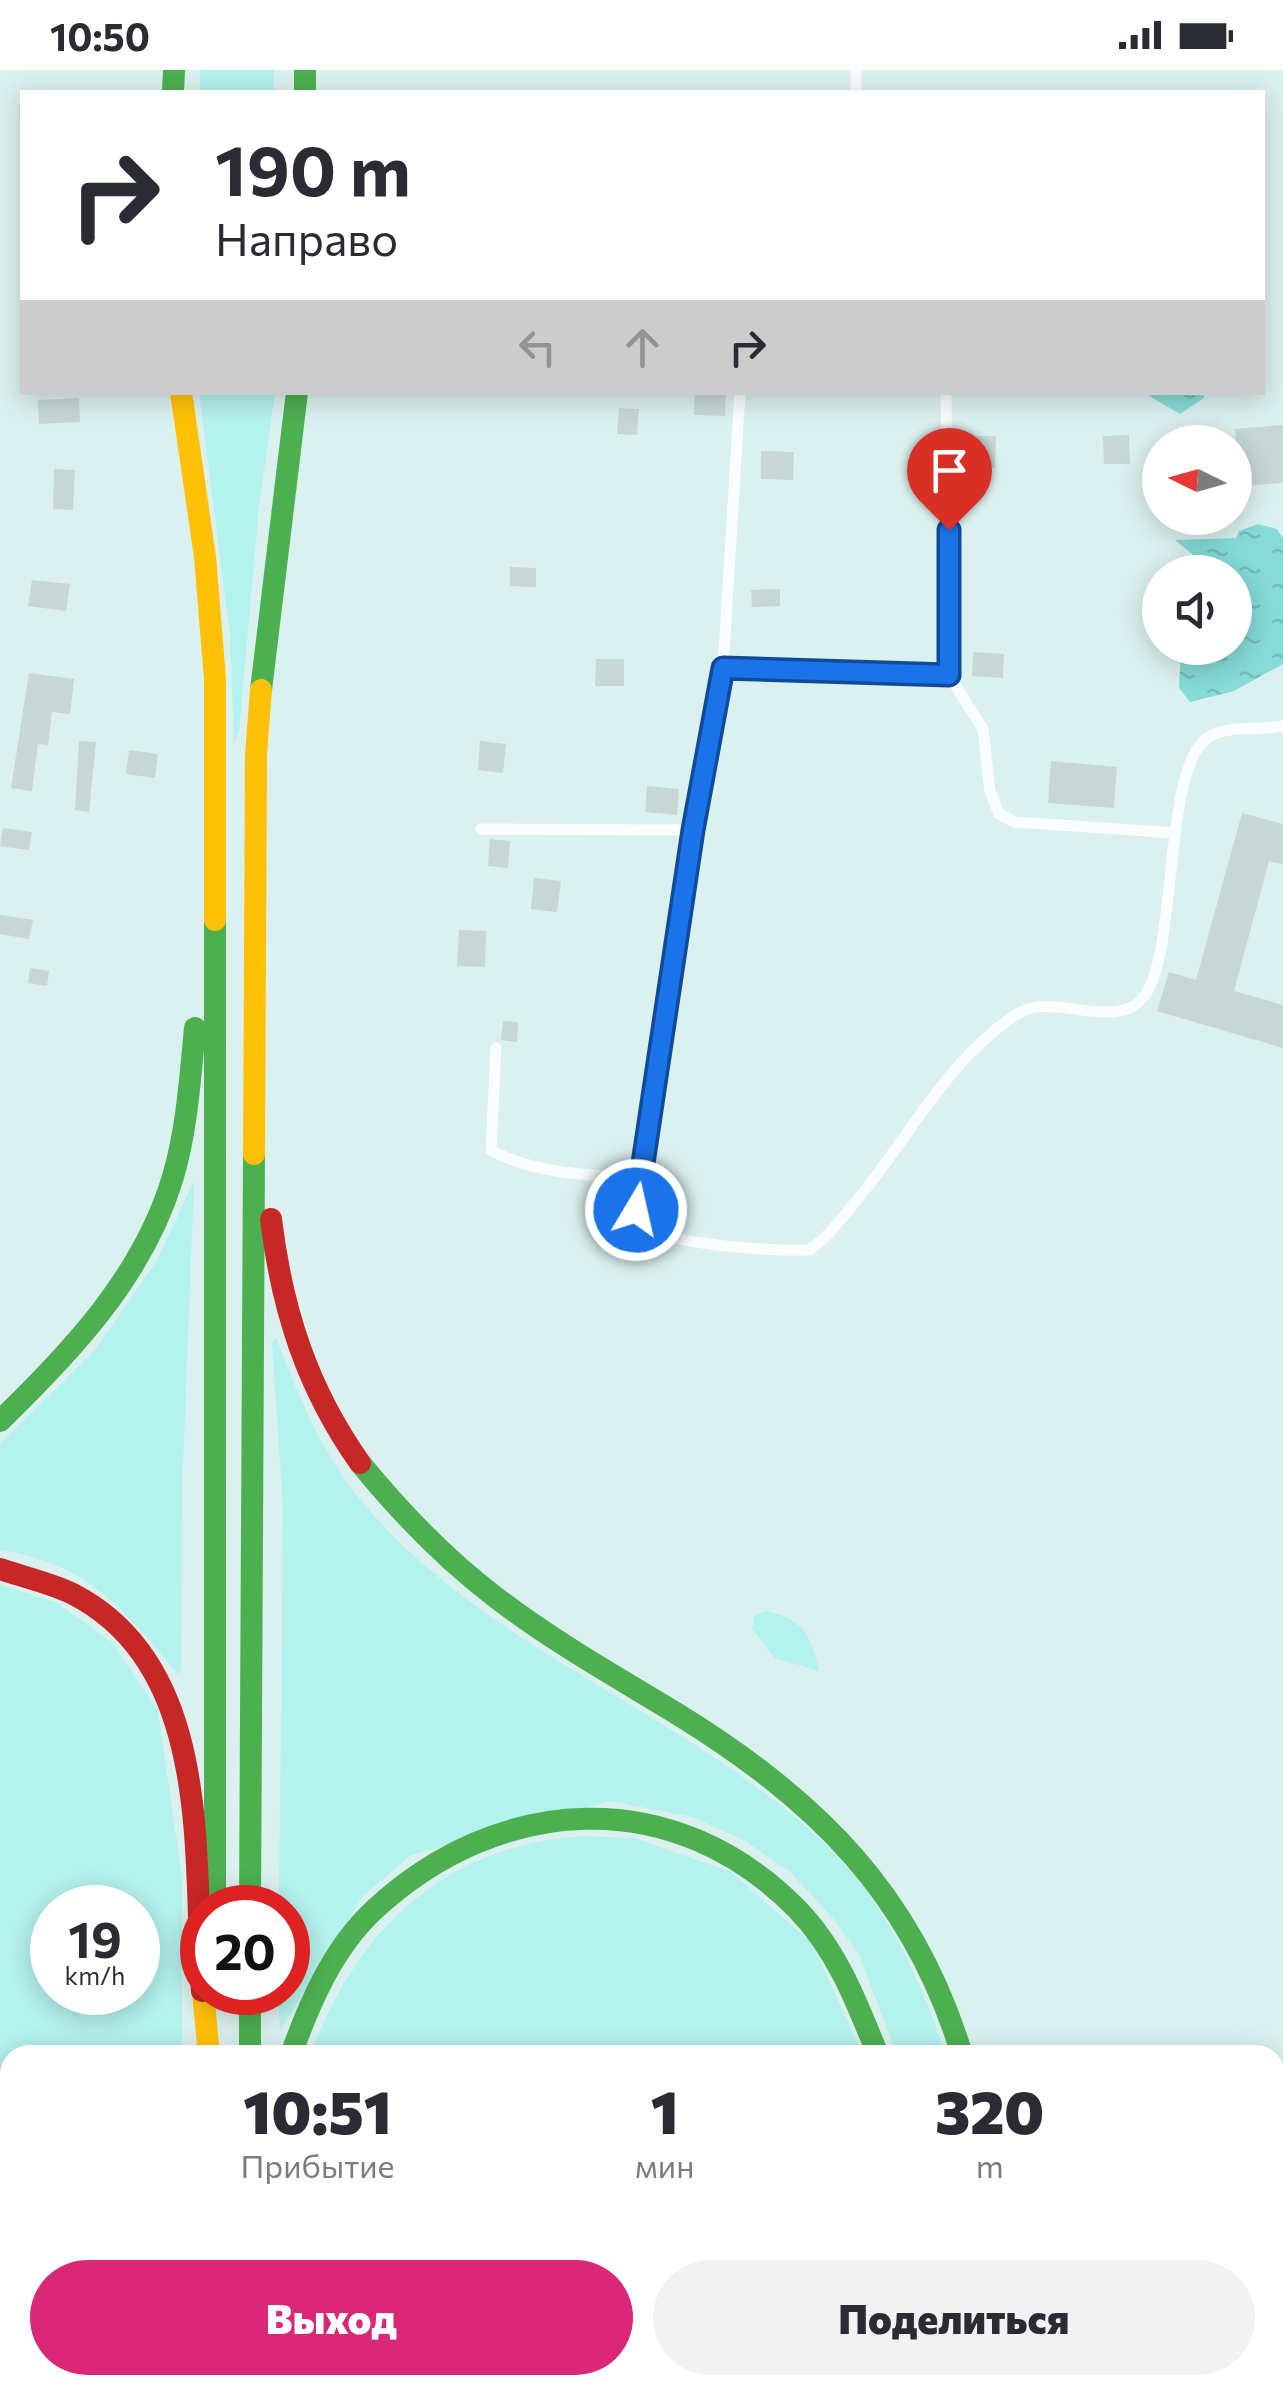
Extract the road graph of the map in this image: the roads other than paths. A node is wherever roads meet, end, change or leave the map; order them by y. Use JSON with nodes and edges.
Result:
{"nodes":[{"id":1,"x":181,"y":395,"type":"edge"},
{"id":2,"x":297,"y":395,"type":"edge"},
{"id":3,"x":740,"y":395,"type":"edge"},
{"id":4,"x":946,"y":395,"type":"edge"},
{"id":5,"x":723,"y":668,"type":"junction"},
{"id":6,"x":949,"y":675,"type":"junction"},
{"id":7,"x":1283,"y":726,"type":"edge"},
{"id":8,"x":216,"y":793,"type":"junction"},
{"id":9,"x":481,"y":829,"type":"dead end"},
{"id":10,"x":693,"y":830,"type":"junction"},
{"id":11,"x":1175,"y":832,"type":"junction"},
{"id":12,"x":253,"y":868,"type":"junction"},
{"id":13,"x":496,"y":1048,"type":"dead end"},
{"id":14,"x":638,"y":1180,"type":"junction"},
{"id":15,"x":0,"y":1421,"type":"edge"},
{"id":16,"x":0,"y":1568,"type":"edge"},
{"id":17,"x":198,"y":1885,"type":"edge"},
{"id":18,"x":215,"y":1885,"type":"edge"},
{"id":19,"x":250,"y":1885,"type":"edge"},
{"id":20,"x":206,"y":2015,"type":"edge"},
{"id":21,"x":213,"y":2015,"type":"edge"},
{"id":22,"x":250,"y":2015,"type":"edge"},
{"id":23,"x":210,"y":2045,"type":"edge"},
{"id":24,"x":211,"y":2045,"type":"edge"},
{"id":25,"x":250,"y":2045,"type":"edge"},
{"id":26,"x":296,"y":2045,"type":"edge"},
{"id":27,"x":875,"y":2045,"type":"edge"},
{"id":28,"x":958,"y":2045,"type":"edge"}],
"edges":[{"from":1,"to":8,"type":"main road"},
{"from":2,"to":12,"type":"main road"},
{"from":3,"to":5,"type":"lane"},
{"from":4,"to":6,"type":"lane"},
{"from":5,"to":6,"type":"lane"},
{"from":5,"to":10,"type":"lane"},
{"from":6,"to":11,"type":"lane"},
{"from":7,"to":11,"type":"lane"},
{"from":8,"to":15,"type":"main road"},
{"from":8,"to":18,"type":"main road"},
{"from":9,"to":10,"type":"lane"},
{"from":10,"to":14,"type":"lane"},
{"from":11,"to":14,"type":"lane"},
{"from":12,"to":19,"type":"main road"},
{"from":12,"to":28,"type":"main road"},
{"from":13,"to":14,"type":"lane"},
{"from":16,"to":17,"type":"main road"},
{"from":20,"to":23,"type":"main road"},
{"from":21,"to":24,"type":"main road"},
{"from":22,"to":25,"type":"main road"},
{"from":26,"to":27,"type":"main road"}]}
